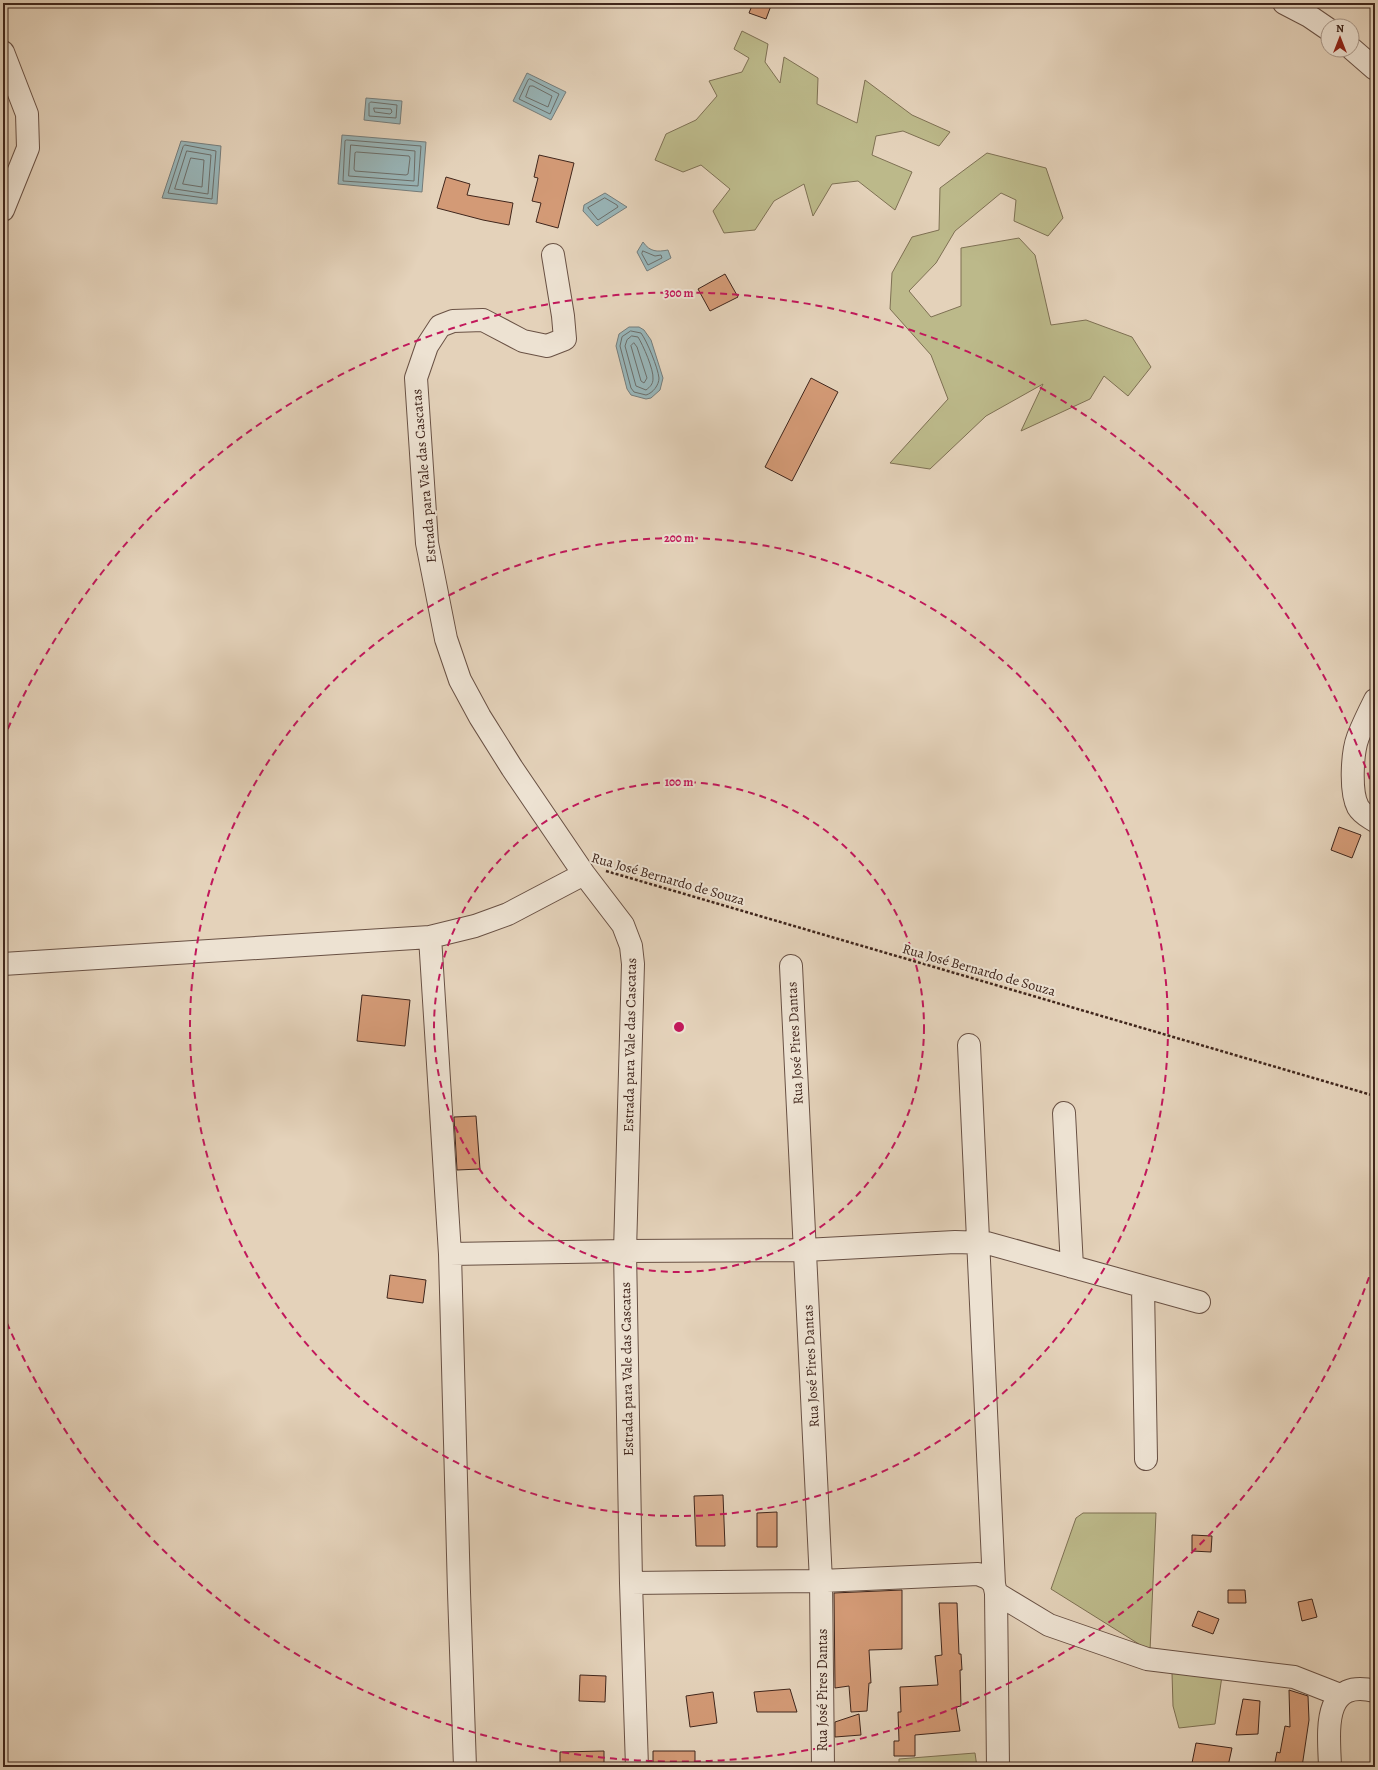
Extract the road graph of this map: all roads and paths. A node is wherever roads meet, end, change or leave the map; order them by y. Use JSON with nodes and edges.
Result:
{"nodes":[{"id":1,"x":1284,"y":3,"type":"edge"},
{"id":2,"x":1320,"y":24,"type":"edge"},
{"id":3,"x":3,"y":52,"type":"edge"},
{"id":4,"x":1360,"y":56,"type":"edge"},
{"id":5,"x":1375,"y":69,"type":"edge"},
{"id":6,"x":3,"y":210,"type":"edge"},
{"id":7,"x":553,"y":255,"type":"dead end"},
{"id":8,"x":1375,"y":700,"type":"edge"},
{"id":9,"x":1375,"y":821,"type":"edge"},
{"id":10,"x":580,"y":868,"type":"junction"},
{"id":11,"x":430,"y":937,"type":"junction"},
{"id":12,"x":3,"y":964,"type":"edge"},
{"id":13,"x":791,"y":966,"type":"dead end"},
{"id":14,"x":969,"y":1045,"type":"dead end"},
{"id":15,"x":1375,"y":1096,"type":"edge"},
{"id":16,"x":1064,"y":1113,"type":"dead end"},
{"id":17,"x":978,"y":1243,"type":"junction"},
{"id":18,"x":805,"y":1250,"type":"junction"},
{"id":19,"x":625,"y":1251,"type":"junction"},
{"id":20,"x":450,"y":1254,"type":"junction"},
{"id":21,"x":1072,"y":1267,"type":"junction"},
{"id":22,"x":1143,"y":1287,"type":"junction"},
{"id":23,"x":1199,"y":1302,"type":"dead end"},
{"id":24,"x":1146,"y":1459,"type":"dead end"},
{"id":25,"x":821,"y":1581,"type":"junction"},
{"id":26,"x":631,"y":1583,"type":"junction"},
{"id":27,"x":995,"y":1589,"type":"junction"},
{"id":28,"x":1375,"y":1691,"type":"edge"},
{"id":29,"x":1340,"y":1696,"type":"junction"},
{"id":30,"x":465,"y":1767,"type":"edge"},
{"id":31,"x":637,"y":1767,"type":"edge"},
{"id":32,"x":823,"y":1767,"type":"edge"},
{"id":33,"x":998,"y":1767,"type":"edge"},
{"id":34,"x":1330,"y":1767,"type":"edge"}],
"edges":[{"from":1,"to":2,"type":"street"},
{"from":3,"to":6,"type":"street"},
{"from":4,"to":5,"type":"street"},
{"from":7,"to":10,"type":"street","name":"Estrada para Vale das Cascatas"},
{"from":8,"to":9,"type":"street"},
{"from":10,"to":11,"type":"street"},
{"from":10,"to":15,"type":"path","name":"Rua José Bernardo de Souza"},
{"from":10,"to":19,"type":"street","name":"Estrada para Vale das Cascatas"},
{"from":11,"to":12,"type":"street"},
{"from":11,"to":20,"type":"street"},
{"from":13,"to":18,"type":"street","name":"Rua José Pires Dantas"},
{"from":14,"to":17,"type":"street"},
{"from":16,"to":21,"type":"street"},
{"from":17,"to":18,"type":"street"},
{"from":17,"to":21,"type":"street"},
{"from":17,"to":27,"type":"street"},
{"from":18,"to":19,"type":"street"},
{"from":18,"to":25,"type":"street","name":"Rua José Pires Dantas"},
{"from":19,"to":20,"type":"street"},
{"from":19,"to":26,"type":"street","name":"Estrada para Vale das Cascatas"},
{"from":20,"to":30,"type":"street"},
{"from":21,"to":22,"type":"street"},
{"from":22,"to":23,"type":"street"},
{"from":22,"to":24,"type":"street"},
{"from":25,"to":26,"type":"street"},
{"from":25,"to":27,"type":"street"},
{"from":25,"to":32,"type":"street","name":"Rua José Pires Dantas"},
{"from":26,"to":31,"type":"street","name":"Estrada para Vale das Cascatas"},
{"from":27,"to":29,"type":"street"},
{"from":27,"to":33,"type":"street"},
{"from":28,"to":29,"type":"street"},
{"from":29,"to":34,"type":"street"}]}
